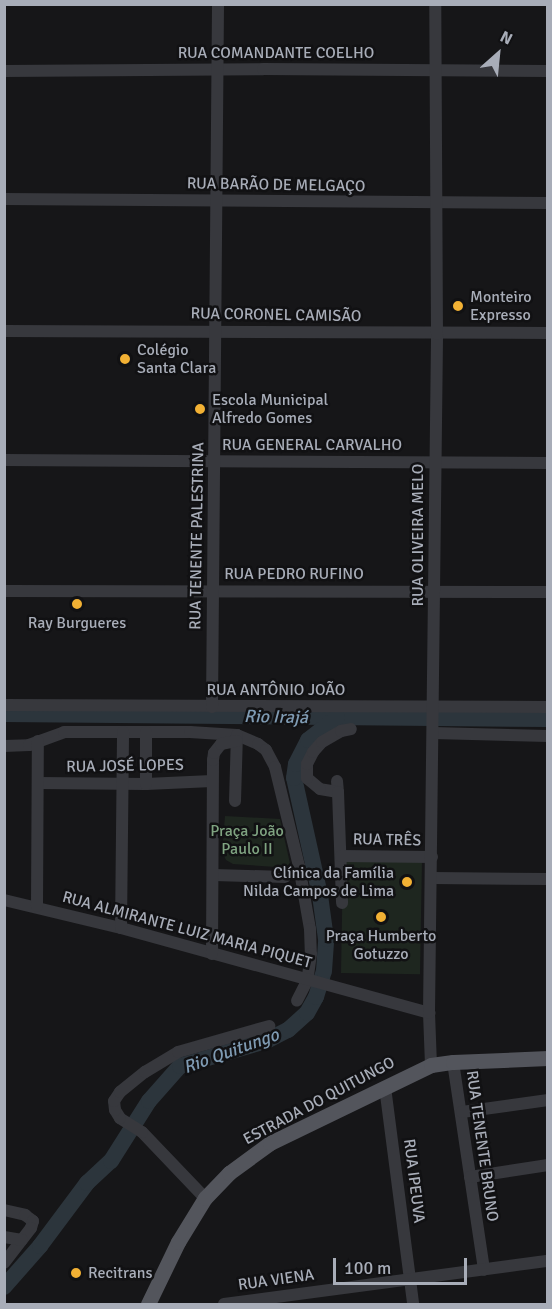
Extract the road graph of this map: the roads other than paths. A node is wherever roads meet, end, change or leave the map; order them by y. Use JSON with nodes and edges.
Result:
{"nodes":[{"id":1,"x":218,"y":4,"type":"edge"},
{"id":2,"x":435,"y":4,"type":"edge"},
{"id":3,"x":218,"y":69,"type":"junction"},
{"id":4,"x":435,"y":70,"type":"junction"},
{"id":5,"x":4,"y":71,"type":"edge"},
{"id":6,"x":548,"y":71,"type":"edge"},
{"id":7,"x":4,"y":199,"type":"edge"},
{"id":8,"x":218,"y":201,"type":"junction"},
{"id":9,"x":548,"y":203,"type":"edge"},
{"id":10,"x":435,"y":204,"type":"junction"},
{"id":11,"x":4,"y":331,"type":"edge"},
{"id":12,"x":214,"y":331,"type":"junction"},
{"id":13,"x":548,"y":333,"type":"edge"},
{"id":14,"x":436,"y":334,"type":"junction"},
{"id":15,"x":4,"y":460,"type":"edge"},
{"id":16,"x":435,"y":461,"type":"junction"},
{"id":17,"x":215,"y":462,"type":"junction"},
{"id":18,"x":548,"y":463,"type":"edge"},
{"id":19,"x":212,"y":590,"type":"junction"},
{"id":20,"x":4,"y":591,"type":"edge"},
{"id":21,"x":434,"y":592,"type":"junction"},
{"id":22,"x":548,"y":592,"type":"edge"},
{"id":23,"x":4,"y":705,"type":"edge"},
{"id":24,"x":212,"y":707,"type":"junction"},
{"id":25,"x":434,"y":707,"type":"junction"},
{"id":26,"x":548,"y":707,"type":"edge"},
{"id":27,"x":351,"y":729,"type":"dead end"},
{"id":28,"x":434,"y":730,"type":"junction"},
{"id":29,"x":123,"y":732,"type":"junction"},
{"id":30,"x":146,"y":732,"type":"junction"},
{"id":31,"x":548,"y":736,"type":"edge"},
{"id":32,"x":237,"y":738,"type":"junction"},
{"id":33,"x":38,"y":741,"type":"junction"},
{"id":34,"x":4,"y":746,"type":"edge"},
{"id":35,"x":212,"y":781,"type":"junction"},
{"id":36,"x":39,"y":783,"type":"junction"},
{"id":37,"x":123,"y":783,"type":"junction"},
{"id":38,"x":146,"y":784,"type":"junction"},
{"id":39,"x":235,"y":801,"type":"dead end"},
{"id":40,"x":341,"y":856,"type":"junction"},
{"id":41,"x":432,"y":857,"type":"junction"},
{"id":42,"x":214,"y":875,"type":"junction"},
{"id":43,"x":285,"y":877,"type":"dead end"},
{"id":44,"x":432,"y":878,"type":"junction"},
{"id":45,"x":548,"y":879,"type":"edge"},
{"id":46,"x":4,"y":900,"type":"edge"},
{"id":47,"x":342,"y":903,"type":"dead end"},
{"id":48,"x":37,"y":906,"type":"junction"},
{"id":49,"x":120,"y":928,"type":"junction"},
{"id":50,"x":212,"y":954,"type":"junction"},
{"id":51,"x":311,"y":982,"type":"junction"},
{"id":52,"x":297,"y":1001,"type":"dead end"},
{"id":53,"x":429,"y":1013,"type":"junction"},
{"id":54,"x":269,"y":1026,"type":"dead end"},
{"id":55,"x":548,"y":1059,"type":"edge"},
{"id":56,"x":453,"y":1062,"type":"junction"},
{"id":57,"x":431,"y":1065,"type":"junction"},
{"id":58,"x":385,"y":1087,"type":"junction"},
{"id":59,"x":548,"y":1100,"type":"edge"},
{"id":60,"x":462,"y":1112,"type":"junction"},
{"id":61,"x":548,"y":1165,"type":"edge"},
{"id":62,"x":470,"y":1177,"type":"junction"},
{"id":63,"x":205,"y":1198,"type":"junction"},
{"id":64,"x":4,"y":1210,"type":"edge"},
{"id":65,"x":4,"y":1237,"type":"edge"},
{"id":66,"x":22,"y":1240,"type":"junction"},
{"id":67,"x":548,"y":1262,"type":"edge"},
{"id":68,"x":4,"y":1263,"type":"edge"},
{"id":69,"x":484,"y":1270,"type":"junction"},
{"id":70,"x":410,"y":1279,"type":"junction"},
{"id":71,"x":148,"y":1305,"type":"edge"},
{"id":72,"x":224,"y":1305,"type":"edge"},
{"id":73,"x":414,"y":1305,"type":"edge"}],
"edges":[{"from":1,"to":3,"type":"street","name":"RUA TENENTE PALESTRINA"},
{"from":2,"to":4,"type":"street","name":"RUA OLIVEIRA MELO"},
{"from":3,"to":4,"type":"street","name":"RUA COMANDANTE COELHO"},
{"from":3,"to":5,"type":"street","name":"RUA COMANDANTE COELHO"},
{"from":3,"to":8,"type":"street","name":"RUA TENENTE PALESTRINA"},
{"from":4,"to":6,"type":"street","name":"RUA COMANDANTE COELHO"},
{"from":4,"to":10,"type":"street","name":"RUA OLIVEIRA MELO"},
{"from":7,"to":8,"type":"street","name":"RUA BARÃO DE MELGAÇO"},
{"from":8,"to":10,"type":"street","name":"RUA BARÃO DE MELGAÇO"},
{"from":8,"to":12,"type":"street","name":"RUA TENENTE PALESTRINA"},
{"from":9,"to":10,"type":"street","name":"RUA BARÃO DE MELGAÇO"},
{"from":10,"to":14,"type":"street","name":"RUA OLIVEIRA MELO"},
{"from":11,"to":12,"type":"street","name":"RUA CORONEL CAMISÃO"},
{"from":12,"to":14,"type":"street","name":"RUA CORONEL CAMISÃO"},
{"from":12,"to":17,"type":"street","name":"RUA TENENTE PALESTRINA"},
{"from":13,"to":14,"type":"street","name":"RUA CORONEL CAMISÃO"},
{"from":14,"to":16,"type":"street","name":"RUA OLIVEIRA MELO"},
{"from":15,"to":17,"type":"street","name":"RUA GENERAL CARVALHO"},
{"from":16,"to":17,"type":"street","name":"RUA GENERAL CARVALHO"},
{"from":16,"to":18,"type":"street","name":"RUA GENERAL CARVALHO"},
{"from":16,"to":21,"type":"street","name":"RUA OLIVEIRA MELO"},
{"from":17,"to":19,"type":"street","name":"RUA TENENTE PALESTRINA"},
{"from":19,"to":20,"type":"street","name":"RUA PEDRO RUFINO"},
{"from":19,"to":21,"type":"street","name":"RUA PEDRO RUFINO"},
{"from":19,"to":24,"type":"street","name":"RUA TENENTE PALESTRINA"},
{"from":21,"to":22,"type":"street","name":"RUA PEDRO RUFINO"},
{"from":21,"to":25,"type":"street","name":"RUA OLIVEIRA MELO"},
{"from":23,"to":24,"type":"street","name":"RUA ANTÔNIO JOÃO"},
{"from":24,"to":25,"type":"street","name":"RUA ANTÔNIO JOÃO"},
{"from":25,"to":26,"type":"street","name":"RUA ANTÔNIO JOÃO"},
{"from":25,"to":28,"type":"street","name":"RUA OLIVEIRA MELO"},
{"from":27,"to":40,"type":"street"},
{"from":28,"to":31,"type":"street"},
{"from":28,"to":41,"type":"street","name":"RUA OLIVEIRA MELO"},
{"from":29,"to":30,"type":"street"},
{"from":29,"to":33,"type":"street"},
{"from":29,"to":37,"type":"street"},
{"from":30,"to":32,"type":"street"},
{"from":30,"to":38,"type":"street"},
{"from":32,"to":35,"type":"street"},
{"from":32,"to":39,"type":"street"},
{"from":32,"to":51,"type":"street"},
{"from":33,"to":34,"type":"street"},
{"from":33,"to":36,"type":"street"},
{"from":35,"to":38,"type":"street","name":"RUA JOSÉ LOPES"},
{"from":35,"to":42,"type":"street"},
{"from":36,"to":37,"type":"street","name":"RUA JOSÉ LOPES"},
{"from":36,"to":48,"type":"street"},
{"from":37,"to":38,"type":"street","name":"RUA JOSÉ LOPES"},
{"from":37,"to":49,"type":"street"},
{"from":40,"to":41,"type":"street","name":"RUA TRÊS"},
{"from":40,"to":47,"type":"street"},
{"from":41,"to":44,"type":"street","name":"RUA OLIVEIRA MELO"},
{"from":42,"to":43,"type":"street"},
{"from":42,"to":50,"type":"street"},
{"from":44,"to":45,"type":"street"},
{"from":44,"to":53,"type":"street","name":"RUA OLIVEIRA MELO"},
{"from":46,"to":48,"type":"street","name":"RUA ALMIRANTE LUIZ MARIA PIQUET"},
{"from":48,"to":49,"type":"street","name":"RUA ALMIRANTE LUIZ MARIA PIQUET"},
{"from":49,"to":50,"type":"street","name":"RUA ALMIRANTE LUIZ MARIA PIQUET"},
{"from":50,"to":51,"type":"street","name":"RUA ALMIRANTE LUIZ MARIA PIQUET"},
{"from":51,"to":52,"type":"street"},
{"from":51,"to":53,"type":"street","name":"RUA ALMIRANTE LUIZ MARIA PIQUET"},
{"from":53,"to":57,"type":"street","name":"RUA OLIVEIRA MELO"},
{"from":54,"to":63,"type":"street"},
{"from":55,"to":56,"type":"main road","name":"ESTRADA DO QUITUNGO"},
{"from":56,"to":57,"type":"main road","name":"ESTRADA DO QUITUNGO"},
{"from":56,"to":60,"type":"street","name":"RUA TENENTE BRUNO"},
{"from":57,"to":58,"type":"main road","name":"ESTRADA DO QUITUNGO"},
{"from":58,"to":63,"type":"main road","name":"ESTRADA DO QUITUNGO"},
{"from":58,"to":70,"type":"street","name":"RUA IPEUVA"},
{"from":59,"to":60,"type":"street"},
{"from":60,"to":62,"type":"street","name":"RUA TENENTE BRUNO"},
{"from":61,"to":62,"type":"street"},
{"from":62,"to":69,"type":"street","name":"RUA TENENTE BRUNO"},
{"from":63,"to":71,"type":"main road","name":"ESTRADA DO QUITUNGO"},
{"from":64,"to":66,"type":"street"},
{"from":65,"to":66,"type":"street"},
{"from":66,"to":68,"type":"street"},
{"from":67,"to":69,"type":"street","name":"RUA VIENA"},
{"from":69,"to":70,"type":"street","name":"RUA VIENA"},
{"from":70,"to":72,"type":"street","name":"RUA VIENA"},
{"from":70,"to":73,"type":"street","name":"RUA IPEUVA"}]}
